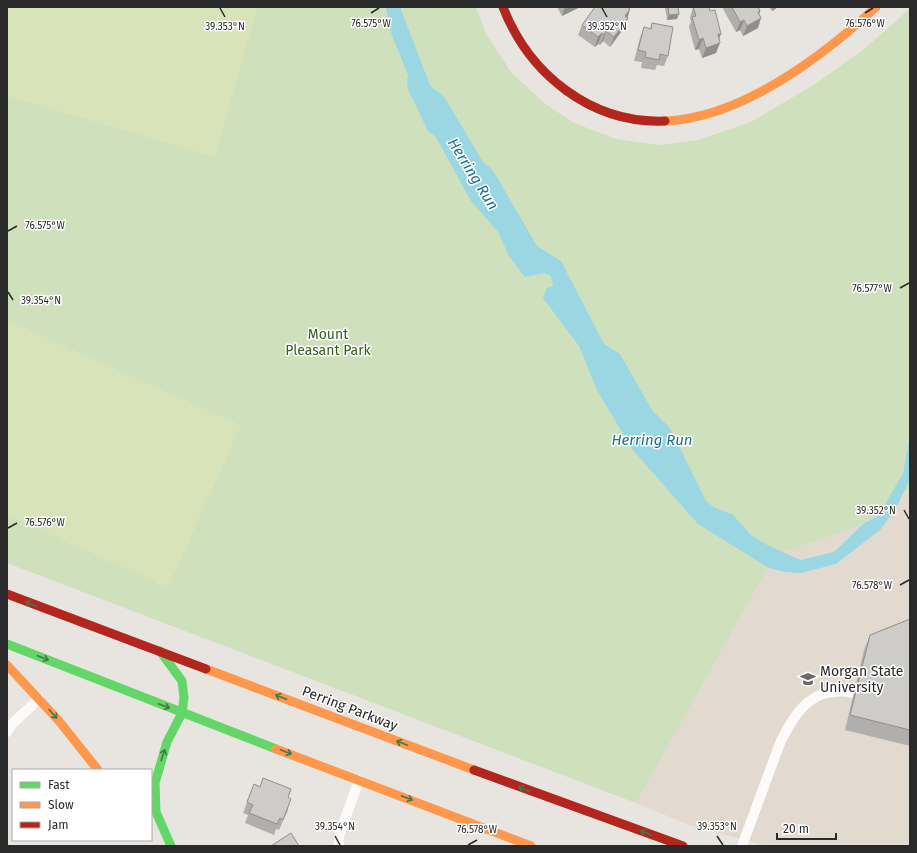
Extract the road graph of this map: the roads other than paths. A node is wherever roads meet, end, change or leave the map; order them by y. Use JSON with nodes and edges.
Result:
{"nodes":[{"id":1,"x":503,"y":7,"type":"edge"},
{"id":2,"x":876,"y":7,"type":"edge"},
{"id":3,"x":7,"y":594,"type":"edge"},
{"id":4,"x":7,"y":644,"type":"edge"},
{"id":5,"x":160,"y":651,"type":"junction"},
{"id":6,"x":7,"y":665,"type":"edge"},
{"id":7,"x":854,"y":693,"type":"edge"},
{"id":8,"x":39,"y":699,"type":"junction"},
{"id":9,"x":182,"y":713,"type":"junction"},
{"id":10,"x":7,"y":732,"type":"edge"},
{"id":11,"x":97,"y":769,"type":"edge"},
{"id":12,"x":359,"y":780,"type":"junction"},
{"id":13,"x":156,"y":834,"type":"dead end"},
{"id":14,"x":171,"y":846,"type":"edge"},
{"id":15,"x":340,"y":846,"type":"edge"},
{"id":16,"x":531,"y":846,"type":"edge"},
{"id":17,"x":683,"y":846,"type":"edge"},
{"id":18,"x":742,"y":846,"type":"edge"}],
"edges":[{"from":1,"to":2,"type":"main road"},
{"from":5,"to":3,"type":"main road","name":"Perring Parkway","one_way":true},
{"from":4,"to":9,"type":"main road","one_way":true},
{"from":5,"to":9,"type":"main road"},
{"from":17,"to":5,"type":"main road","name":"Perring Parkway","one_way":true},
{"from":6,"to":8,"type":"main road"},
{"from":7,"to":18,"type":"lane"},
{"from":8,"to":10,"type":"lane"},
{"from":8,"to":11,"type":"main road","one_way":true},
{"from":9,"to":12,"type":"main road","one_way":true},
{"from":14,"to":9,"type":"main road","one_way":true},
{"from":12,"to":15,"type":"lane"},
{"from":12,"to":16,"type":"main road","one_way":true},
{"from":13,"to":14,"type":"main road"}]}
